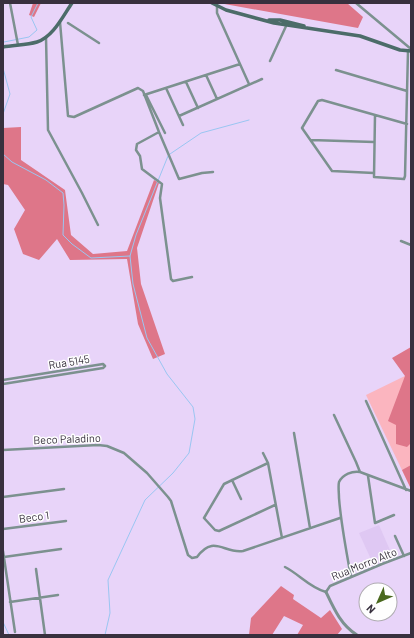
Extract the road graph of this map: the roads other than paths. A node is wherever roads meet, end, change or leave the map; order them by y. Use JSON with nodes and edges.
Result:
{"nodes":[{"id":1,"x":10,"y":3,"type":"edge"},
{"id":2,"x":72,"y":3,"type":"edge"},
{"id":3,"x":212,"y":3,"type":"edge"},
{"id":4,"x":356,"y":3,"type":"edge"},
{"id":5,"x":217,"y":6,"type":"junction"},
{"id":6,"x":61,"y":20,"type":"junction"},
{"id":7,"x":288,"y":24,"type":"junction"},
{"id":8,"x":46,"y":38,"type":"junction"},
{"id":9,"x":99,"y":43,"type":"dead end"},
{"id":10,"x":18,"y":45,"type":"junction"},
{"id":11,"x":3,"y":47,"type":"edge"},
{"id":12,"x":410,"y":50,"type":"edge"},
{"id":13,"x":270,"y":60,"type":"dead end"},
{"id":14,"x":240,"y":64,"type":"junction"},
{"id":15,"x":336,"y":70,"type":"dead end"},
{"id":16,"x":206,"y":75,"type":"junction"},
{"id":17,"x":262,"y":79,"type":"dead end"},
{"id":18,"x":186,"y":82,"type":"junction"},
{"id":19,"x":249,"y":84,"type":"junction"},
{"id":20,"x":166,"y":88,"type":"junction"},
{"id":21,"x":407,"y":91,"type":"junction"},
{"id":22,"x":145,"y":95,"type":"junction"},
{"id":23,"x":217,"y":99,"type":"junction"},
{"id":24,"x":198,"y":108,"type":"junction"},
{"id":25,"x":375,"y":115,"type":"junction"},
{"id":26,"x":179,"y":116,"type":"junction"},
{"id":27,"x":406,"y":124,"type":"junction"},
{"id":28,"x":183,"y":125,"type":"dead end"},
{"id":29,"x":159,"y":132,"type":"junction"},
{"id":30,"x":165,"y":132,"type":"dead end"},
{"id":31,"x":310,"y":140,"type":"junction"},
{"id":32,"x":374,"y":142,"type":"junction"},
{"id":33,"x":214,"y":172,"type":"dead end"},
{"id":34,"x":374,"y":173,"type":"junction"},
{"id":35,"x":98,"y":225,"type":"dead end"},
{"id":36,"x":401,"y":241,"type":"dead end"},
{"id":37,"x":411,"y":245,"type":"edge"},
{"id":38,"x":192,"y":276,"type":"dead end"},
{"id":39,"x":56,"y":373,"type":"junction"},
{"id":40,"x":27,"y":378,"type":"junction"},
{"id":41,"x":3,"y":380,"type":"edge"},
{"id":42,"x":3,"y":384,"type":"edge"},
{"id":43,"x":366,"y":401,"type":"dead end"},
{"id":44,"x":334,"y":415,"type":"dead end"},
{"id":45,"x":294,"y":433,"type":"dead end"},
{"id":46,"x":3,"y":450,"type":"edge"},
{"id":47,"x":264,"y":453,"type":"dead end"},
{"id":48,"x":268,"y":463,"type":"junction"},
{"id":49,"x":360,"y":472,"type":"junction"},
{"id":50,"x":368,"y":476,"type":"junction"},
{"id":51,"x":232,"y":480,"type":"junction"},
{"id":52,"x":64,"y":489,"type":"dead end"},
{"id":53,"x":406,"y":490,"type":"junction"},
{"id":54,"x":411,"y":491,"type":"edge"},
{"id":55,"x":3,"y":498,"type":"edge"},
{"id":56,"x":242,"y":499,"type":"dead end"},
{"id":57,"x":275,"y":505,"type":"junction"},
{"id":58,"x":394,"y":516,"type":"dead end"},
{"id":59,"x":340,"y":518,"type":"junction"},
{"id":60,"x":66,"y":521,"type":"dead end"},
{"id":61,"x":310,"y":528,"type":"junction"},
{"id":62,"x":3,"y":530,"type":"edge"},
{"id":63,"x":395,"y":536,"type":"dead end"},
{"id":64,"x":282,"y":538,"type":"junction"},
{"id":65,"x":61,"y":549,"type":"dead end"},
{"id":66,"x":3,"y":551,"type":"edge"},
{"id":67,"x":411,"y":553,"type":"edge"},
{"id":68,"x":404,"y":556,"type":"junction"},
{"id":69,"x":4,"y":557,"type":"edge"},
{"id":70,"x":285,"y":567,"type":"dead end"},
{"id":71,"x":36,"y":569,"type":"dead end"},
{"id":72,"x":351,"y":577,"type":"junction"},
{"id":73,"x":326,"y":592,"type":"junction"},
{"id":74,"x":58,"y":594,"type":"dead end"},
{"id":75,"x":39,"y":597,"type":"junction"},
{"id":76,"x":10,"y":602,"type":"junction"},
{"id":77,"x":15,"y":632,"type":"dead end"},
{"id":78,"x":45,"y":635,"type":"edge"},
{"id":79,"x":357,"y":635,"type":"edge"}],
"edges":[{"from":1,"to":10,"type":"street"},
{"from":2,"to":6,"type":"main road"},
{"from":3,"to":5,"type":"main road"},
{"from":4,"to":12,"type":"street"},
{"from":5,"to":7,"type":"main road"},
{"from":5,"to":14,"type":"street"},
{"from":6,"to":8,"type":"main road"},
{"from":6,"to":9,"type":"street"},
{"from":6,"to":22,"type":"street"},
{"from":7,"to":12,"type":"main road"},
{"from":7,"to":13,"type":"street"},
{"from":8,"to":10,"type":"main road"},
{"from":8,"to":35,"type":"street"},
{"from":10,"to":11,"type":"main road"},
{"from":12,"to":21,"type":"street"},
{"from":14,"to":16,"type":"street"},
{"from":14,"to":19,"type":"street"},
{"from":15,"to":21,"type":"street"},
{"from":16,"to":18,"type":"street"},
{"from":16,"to":23,"type":"street"},
{"from":17,"to":19,"type":"street"},
{"from":18,"to":20,"type":"street"},
{"from":18,"to":24,"type":"street"},
{"from":19,"to":23,"type":"street"},
{"from":20,"to":22,"type":"street"},
{"from":20,"to":26,"type":"street"},
{"from":21,"to":27,"type":"street"},
{"from":22,"to":29,"type":"street"},
{"from":22,"to":30,"type":"street"},
{"from":23,"to":24,"type":"street"},
{"from":24,"to":26,"type":"street"},
{"from":25,"to":27,"type":"street"},
{"from":25,"to":31,"type":"street"},
{"from":25,"to":32,"type":"street"},
{"from":26,"to":28,"type":"street"},
{"from":27,"to":34,"type":"street"},
{"from":29,"to":33,"type":"street"},
{"from":29,"to":38,"type":"street"},
{"from":31,"to":32,"type":"street"},
{"from":31,"to":34,"type":"street"},
{"from":32,"to":34,"type":"street"},
{"from":36,"to":37,"type":"street"},
{"from":39,"to":39,"type":"street","name":"Rua 5145"},
{"from":39,"to":40,"type":"street","name":"Rua 5145"},
{"from":40,"to":41,"type":"street","name":"Rua 5145"},
{"from":40,"to":42,"type":"street","name":"Rua 5145"},
{"from":43,"to":53,"type":"street"},
{"from":44,"to":49,"type":"street"},
{"from":45,"to":61,"type":"street"},
{"from":46,"to":64,"type":"street","name":"Beco Paladino"},
{"from":47,"to":48,"type":"street"},
{"from":48,"to":51,"type":"street"},
{"from":48,"to":57,"type":"street"},
{"from":49,"to":50,"type":"street"},
{"from":49,"to":59,"type":"street"},
{"from":50,"to":53,"type":"street"},
{"from":50,"to":58,"type":"street"},
{"from":51,"to":56,"type":"street"},
{"from":51,"to":57,"type":"street"},
{"from":52,"to":55,"type":"street"},
{"from":53,"to":54,"type":"street"},
{"from":57,"to":64,"type":"street"},
{"from":59,"to":61,"type":"street"},
{"from":59,"to":72,"type":"street"},
{"from":60,"to":62,"type":"street","name":"Beco 1"},
{"from":61,"to":64,"type":"street"},
{"from":63,"to":68,"type":"street"},
{"from":65,"to":69,"type":"street"},
{"from":66,"to":69,"type":"street"},
{"from":67,"to":68,"type":"street","name":"Rua Morro Alto"},
{"from":68,"to":72,"type":"street","name":"Rua Morro Alto"},
{"from":69,"to":76,"type":"street"},
{"from":70,"to":73,"type":"street"},
{"from":71,"to":75,"type":"street"},
{"from":72,"to":73,"type":"street","name":"Rua Morro Alto"},
{"from":73,"to":79,"type":"street"},
{"from":74,"to":75,"type":"street"},
{"from":75,"to":76,"type":"street"},
{"from":75,"to":78,"type":"street"},
{"from":76,"to":77,"type":"street"}]}
